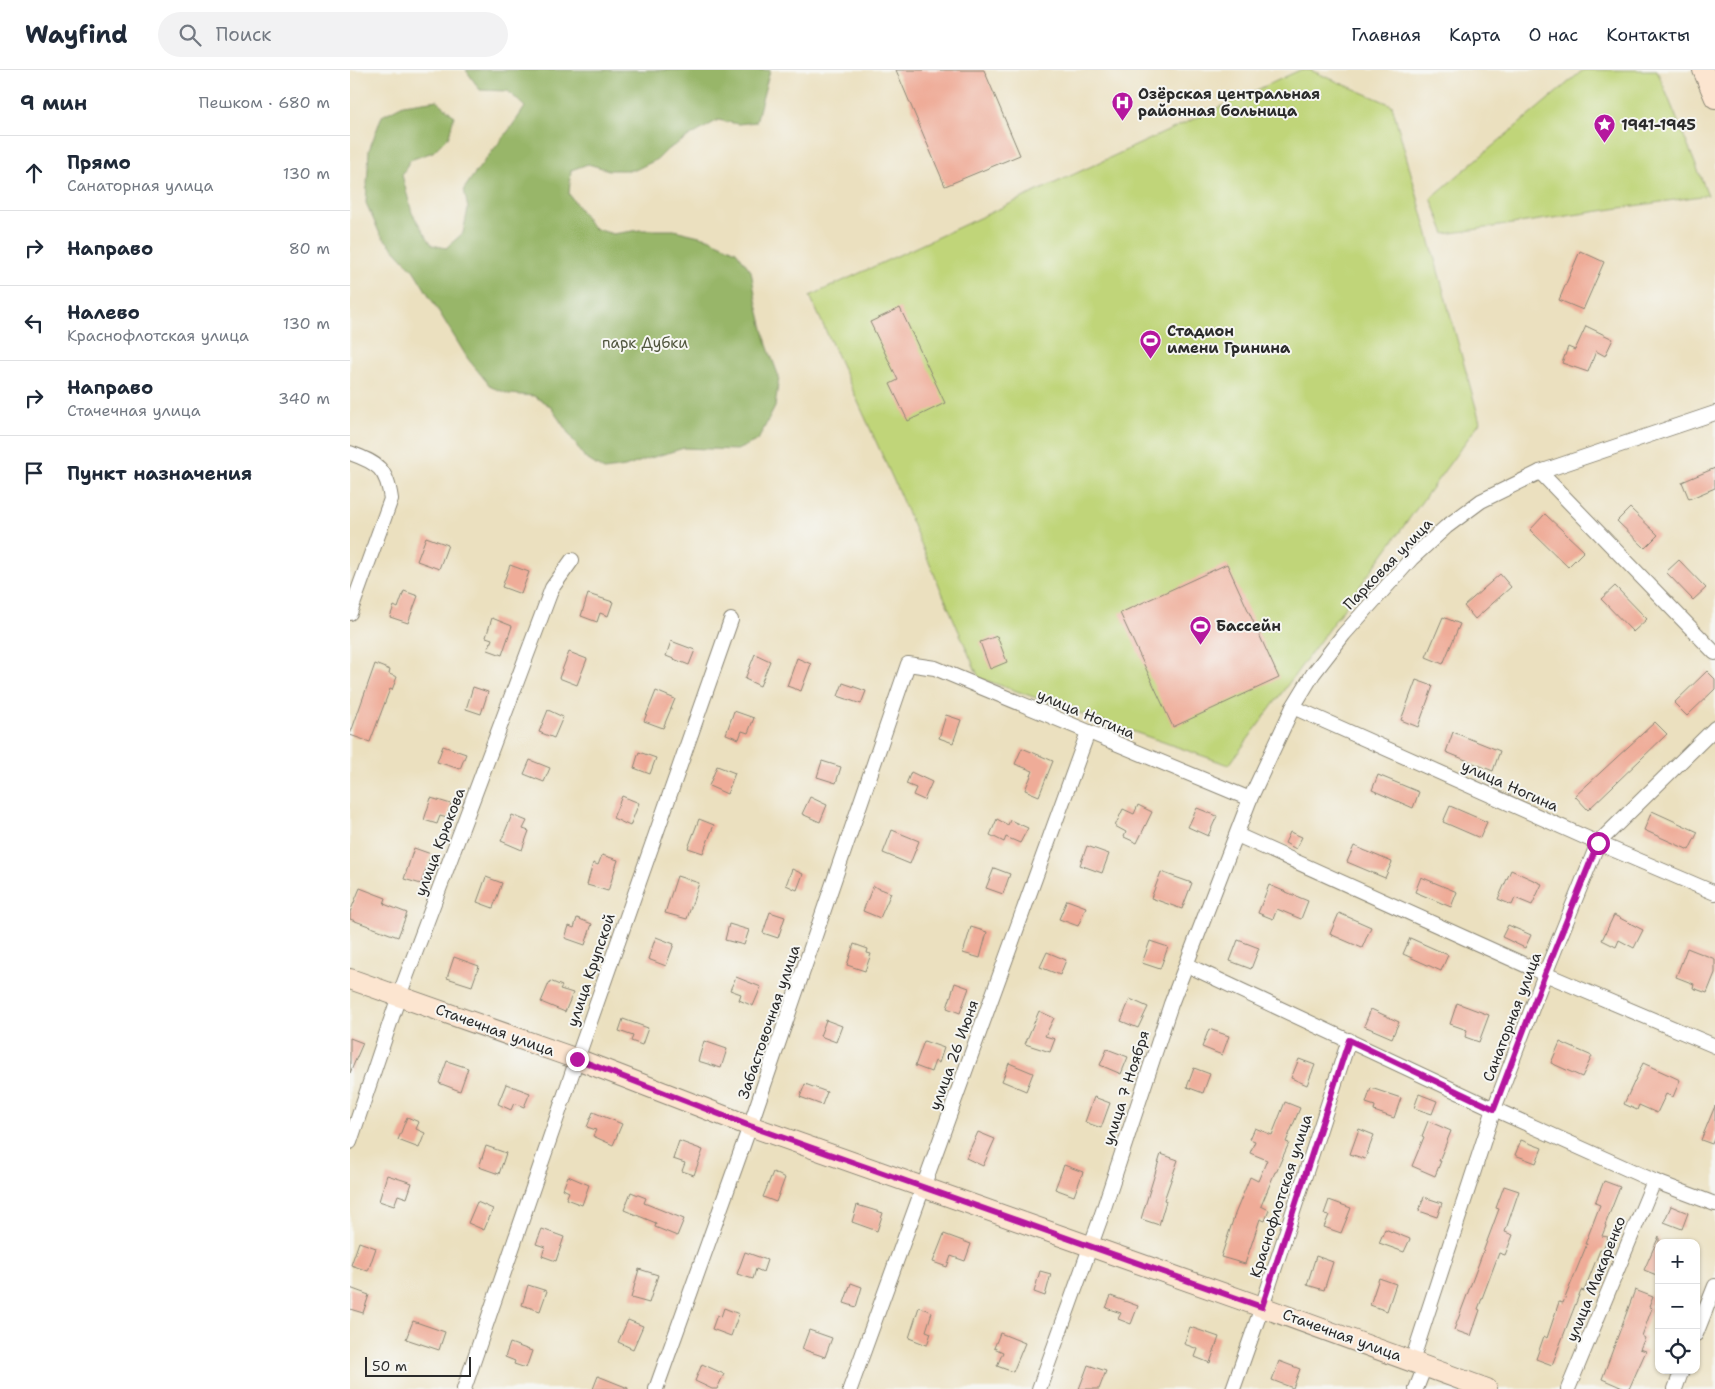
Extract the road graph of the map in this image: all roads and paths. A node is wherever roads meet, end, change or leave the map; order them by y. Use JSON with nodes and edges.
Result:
{"nodes":[{"id":1,"x":1704,"y":70,"type":"edge"},
{"id":2,"x":1715,"y":98,"type":"edge"},
{"id":3,"x":1715,"y":413,"type":"edge"},
{"id":4,"x":350,"y":453,"type":"edge"},
{"id":5,"x":1540,"y":472,"type":"junction"},
{"id":6,"x":572,"y":560,"type":"dead end"},
{"id":7,"x":350,"y":613,"type":"edge"},
{"id":8,"x":731,"y":620,"type":"dead end"},
{"id":9,"x":1715,"y":653,"type":"edge"},
{"id":10,"x":908,"y":664,"type":"joint"},
{"id":11,"x":1293,"y":706,"type":"junction"},
{"id":12,"x":1715,"y":728,"type":"edge"},
{"id":13,"x":1088,"y":732,"type":"junction"},
{"id":14,"x":1250,"y":799,"type":"junction"},
{"id":15,"x":1237,"y":835,"type":"junction"},
{"id":16,"x":1598,"y":843,"type":"junction"},
{"id":17,"x":1715,"y":893,"type":"edge"},
{"id":18,"x":1187,"y":965,"type":"junction"},
{"id":19,"x":1545,"y":974,"type":"junction"},
{"id":20,"x":350,"y":979,"type":"edge"},
{"id":21,"x":399,"y":996,"type":"junction"},
{"id":22,"x":1349,"y":1040,"type":"junction"},
{"id":23,"x":1715,"y":1046,"type":"edge"},
{"id":24,"x":577,"y":1059,"type":"junction"},
{"id":25,"x":1494,"y":1109,"type":"junction"},
{"id":26,"x":750,"y":1126,"type":"junction"},
{"id":27,"x":350,"y":1142,"type":"edge"},
{"id":28,"x":1654,"y":1180,"type":"junction"},
{"id":29,"x":923,"y":1186,"type":"junction"},
{"id":30,"x":1715,"y":1204,"type":"edge"},
{"id":31,"x":1091,"y":1246,"type":"junction"},
{"id":32,"x":1715,"y":1286,"type":"edge"},
{"id":33,"x":1262,"y":1307,"type":"junction"},
{"id":34,"x":1698,"y":1329,"type":"edge"},
{"id":35,"x":1419,"y":1363,"type":"junction"},
{"id":36,"x":1681,"y":1374,"type":"edge"},
{"id":37,"x":464,"y":1389,"type":"edge"},
{"id":38,"x":656,"y":1389,"type":"edge"},
{"id":39,"x":850,"y":1389,"type":"edge"},
{"id":40,"x":1039,"y":1389,"type":"edge"},
{"id":41,"x":1233,"y":1389,"type":"edge"},
{"id":42,"x":1416,"y":1389,"type":"edge"},
{"id":43,"x":1487,"y":1389,"type":"edge"},
{"id":44,"x":1568,"y":1389,"type":"edge"},
{"id":45,"x":1675,"y":1389,"type":"edge"}],
"edges":[{"from":1,"to":2,"type":"street"},
{"from":3,"to":5,"type":"street","name":"Парковая улица"},
{"from":4,"to":7,"type":"street"},
{"from":5,"to":9,"type":"street"},
{"from":5,"to":11,"type":"street","name":"Парковая улица"},
{"from":6,"to":21,"type":"street","name":"улица Крюкова"},
{"from":8,"to":24,"type":"street","name":"улица Крупской"},
{"from":10,"to":13,"type":"street","name":"улица Ногина"},
{"from":10,"to":26,"type":"street","name":"Забастовочная улица"},
{"from":11,"to":14,"type":"street","name":"Парковая улица"},
{"from":11,"to":16,"type":"street","name":"улица Ногина"},
{"from":12,"to":16,"type":"street","name":"Санаторная улица"},
{"from":13,"to":14,"type":"street","name":"улица Ногина"},
{"from":13,"to":29,"type":"street","name":"улица 26 Июня"},
{"from":14,"to":15,"type":"street","name":"улица 7 Ноября"},
{"from":15,"to":18,"type":"street","name":"улица 7 Ноября"},
{"from":15,"to":19,"type":"street"},
{"from":16,"to":17,"type":"street","name":"улица Ногина"},
{"from":16,"to":19,"type":"street","name":"Санаторная улица"},
{"from":18,"to":22,"type":"street"},
{"from":18,"to":31,"type":"street","name":"улица 7 Ноября"},
{"from":19,"to":23,"type":"street"},
{"from":19,"to":25,"type":"street","name":"Санаторная улица"},
{"from":20,"to":21,"type":"street","name":"Стачечная улица"},
{"from":21,"to":24,"type":"street","name":"Стачечная улица"},
{"from":21,"to":27,"type":"street","name":"улица Крюкова"},
{"from":22,"to":25,"type":"street"},
{"from":22,"to":33,"type":"street","name":"Краснофлотская улица"},
{"from":24,"to":26,"type":"street","name":"Стачечная улица"},
{"from":24,"to":37,"type":"street","name":"улица Крупской"},
{"from":25,"to":28,"type":"street"},
{"from":25,"to":35,"type":"street","name":"Санаторная улица"},
{"from":26,"to":29,"type":"street","name":"Стачечная улица"},
{"from":26,"to":38,"type":"street","name":"Забастовочная улица"},
{"from":28,"to":30,"type":"street"},
{"from":28,"to":44,"type":"street","name":"улица Макаренко"},
{"from":29,"to":31,"type":"street","name":"Стачечная улица"},
{"from":29,"to":39,"type":"street","name":"улица 26 Июня"},
{"from":31,"to":33,"type":"street","name":"Стачечная улица"},
{"from":31,"to":40,"type":"street","name":"улица 7 Ноября"},
{"from":32,"to":34,"type":"street"},
{"from":33,"to":35,"type":"street","name":"Стачечная улица"},
{"from":33,"to":41,"type":"street","name":"Краснофлотская улица"},
{"from":35,"to":42,"type":"street","name":"Санаторная улица"},
{"from":35,"to":43,"type":"street","name":"Стачечная улица"},
{"from":36,"to":45,"type":"street"}]}
